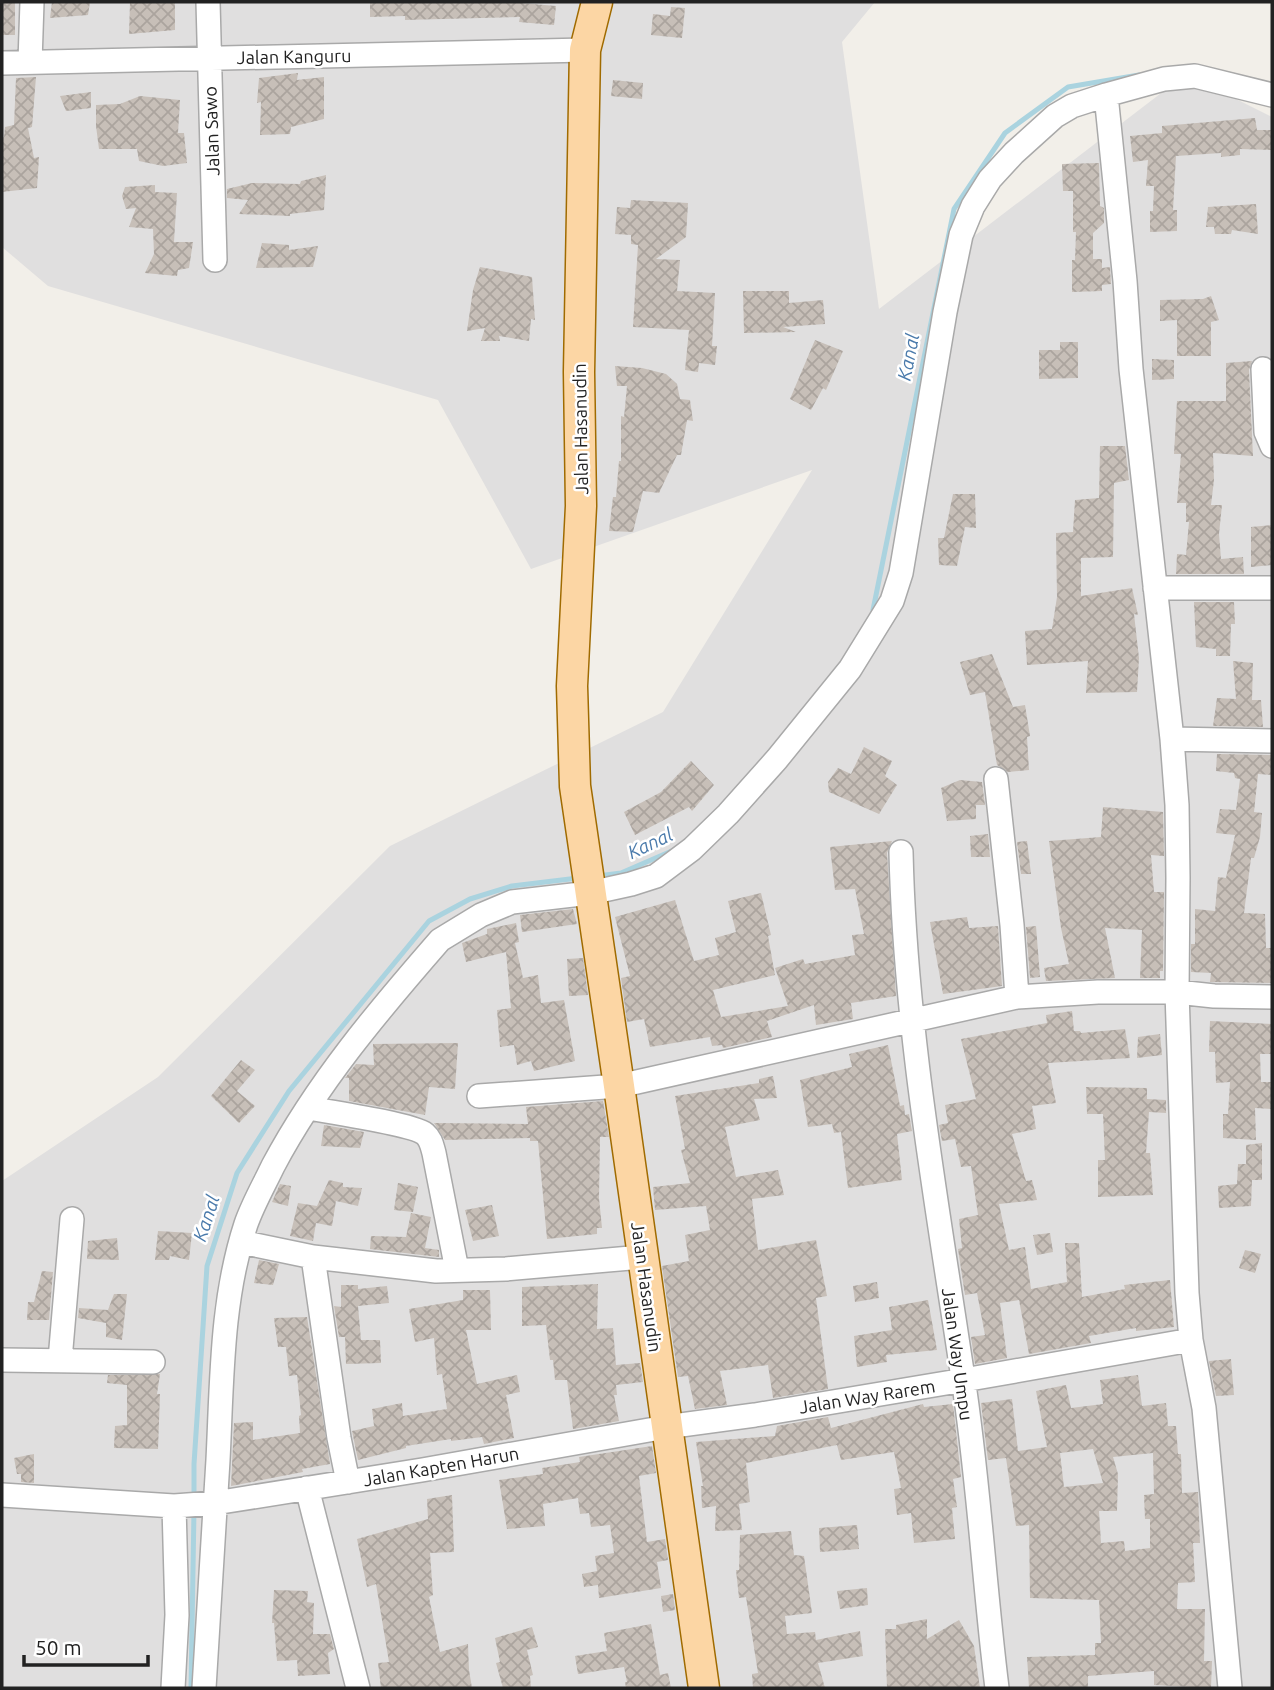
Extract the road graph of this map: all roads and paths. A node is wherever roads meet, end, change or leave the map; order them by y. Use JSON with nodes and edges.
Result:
{"nodes":[{"id":1,"x":32,"y":2,"type":"edge"},
{"id":2,"x":208,"y":2,"type":"edge"},
{"id":3,"x":596,"y":2,"type":"edge"},
{"id":4,"x":585,"y":50,"type":"junction"},
{"id":5,"x":208,"y":58,"type":"junction"},
{"id":6,"x":30,"y":62,"type":"junction"},
{"id":7,"x":2,"y":63,"type":"edge"},
{"id":8,"x":1106,"y":94,"type":"junction"},
{"id":9,"x":1272,"y":95,"type":"edge"},
{"id":10,"x":215,"y":260,"type":"dead end"},
{"id":11,"x":1263,"y":369,"type":"dead end"},
{"id":12,"x":1272,"y":446,"type":"edge"},
{"id":13,"x":1155,"y":588,"type":"junction"},
{"id":14,"x":1272,"y":588,"type":"edge"},
{"id":15,"x":1172,"y":739,"type":"junction"},
{"id":16,"x":1272,"y":741,"type":"edge"},
{"id":17,"x":996,"y":779,"type":"dead end"},
{"id":18,"x":901,"y":852,"type":"dead end"},
{"id":19,"x":589,"y":890,"type":"junction"},
{"id":20,"x":1177,"y":992,"type":"junction"},
{"id":21,"x":1017,"y":997,"type":"junction"},
{"id":22,"x":1272,"y":997,"type":"edge"},
{"id":23,"x":911,"y":1020,"type":"junction"},
{"id":24,"x":619,"y":1086,"type":"junction"},
{"id":25,"x":479,"y":1096,"type":"dead end"},
{"id":26,"x":308,"y":1108,"type":"junction"},
{"id":27,"x":72,"y":1219,"type":"dead end"},
{"id":28,"x":241,"y":1242,"type":"junction"},
{"id":29,"x":313,"y":1257,"type":"junction"},
{"id":30,"x":642,"y":1257,"type":"junction"},
{"id":31,"x":457,"y":1270,"type":"junction"},
{"id":32,"x":1191,"y":1340,"type":"junction"},
{"id":33,"x":2,"y":1360,"type":"edge"},
{"id":34,"x":60,"y":1360,"type":"junction"},
{"id":35,"x":153,"y":1362,"type":"dead end"},
{"id":36,"x":964,"y":1380,"type":"junction"},
{"id":37,"x":666,"y":1427,"type":"junction"},
{"id":38,"x":348,"y":1482,"type":"junction"},
{"id":39,"x":307,"y":1488,"type":"junction"},
{"id":40,"x":2,"y":1495,"type":"edge"},
{"id":41,"x":213,"y":1503,"type":"junction"},
{"id":42,"x":178,"y":1506,"type":"junction"},
{"id":43,"x":173,"y":1688,"type":"edge"},
{"id":44,"x":204,"y":1688,"type":"edge"},
{"id":45,"x":358,"y":1688,"type":"edge"},
{"id":46,"x":704,"y":1688,"type":"edge"},
{"id":47,"x":997,"y":1688,"type":"edge"},
{"id":48,"x":1230,"y":1688,"type":"edge"}],
"edges":[{"from":1,"to":6,"type":"street"},
{"from":2,"to":5,"type":"street","name":"Jalan Sawo"},
{"from":3,"to":4,"type":"main road","name":"Jalan Hasanudin"},
{"from":4,"to":5,"type":"street","name":"Jalan Kanguru"},
{"from":4,"to":19,"type":"main road","name":"Jalan Hasanudin"},
{"from":5,"to":6,"type":"street","name":"Jalan Kanguru"},
{"from":5,"to":10,"type":"street","name":"Jalan Sawo"},
{"from":6,"to":7,"type":"street","name":"Jalan Kanguru"},
{"from":8,"to":9,"type":"street"},
{"from":8,"to":13,"type":"street"},
{"from":8,"to":19,"type":"street"},
{"from":11,"to":12,"type":"street"},
{"from":13,"to":14,"type":"street"},
{"from":13,"to":15,"type":"street"},
{"from":15,"to":16,"type":"street"},
{"from":15,"to":20,"type":"street"},
{"from":17,"to":21,"type":"street"},
{"from":18,"to":23,"type":"street","name":"Jalan Way Umpu"},
{"from":19,"to":24,"type":"main road","name":"Jalan Hasanudin"},
{"from":19,"to":26,"type":"street"},
{"from":20,"to":21,"type":"street"},
{"from":20,"to":22,"type":"street"},
{"from":20,"to":32,"type":"street"},
{"from":21,"to":23,"type":"street"},
{"from":23,"to":24,"type":"street"},
{"from":23,"to":36,"type":"street","name":"Jalan Way Umpu"},
{"from":24,"to":25,"type":"street"},
{"from":24,"to":30,"type":"main road","name":"Jalan Hasanudin"},
{"from":26,"to":28,"type":"street"},
{"from":26,"to":31,"type":"street"},
{"from":27,"to":34,"type":"street"},
{"from":28,"to":29,"type":"street"},
{"from":28,"to":41,"type":"street"},
{"from":29,"to":31,"type":"street"},
{"from":29,"to":38,"type":"street"},
{"from":30,"to":31,"type":"street"},
{"from":30,"to":37,"type":"main road","name":"Jalan Hasanudin"},
{"from":32,"to":36,"type":"street","name":"Jalan Way Rarem"},
{"from":32,"to":48,"type":"street"},
{"from":33,"to":34,"type":"street"},
{"from":34,"to":35,"type":"street"},
{"from":36,"to":37,"type":"street","name":"Jalan Way Rarem"},
{"from":36,"to":47,"type":"street","name":"Jalan Way Umpu"},
{"from":37,"to":38,"type":"street","name":"Jalan Kapten Harun"},
{"from":37,"to":46,"type":"main road","name":"Jalan Hasanudin"},
{"from":38,"to":39,"type":"street","name":"Jalan Kapten Harun"},
{"from":39,"to":41,"type":"street","name":"Jalan Kapten Harun"},
{"from":39,"to":45,"type":"street"},
{"from":40,"to":42,"type":"street","name":"Jalan Kapten Harun"},
{"from":41,"to":42,"type":"street","name":"Jalan Kapten Harun"},
{"from":41,"to":44,"type":"street"},
{"from":42,"to":43,"type":"street"}]}
